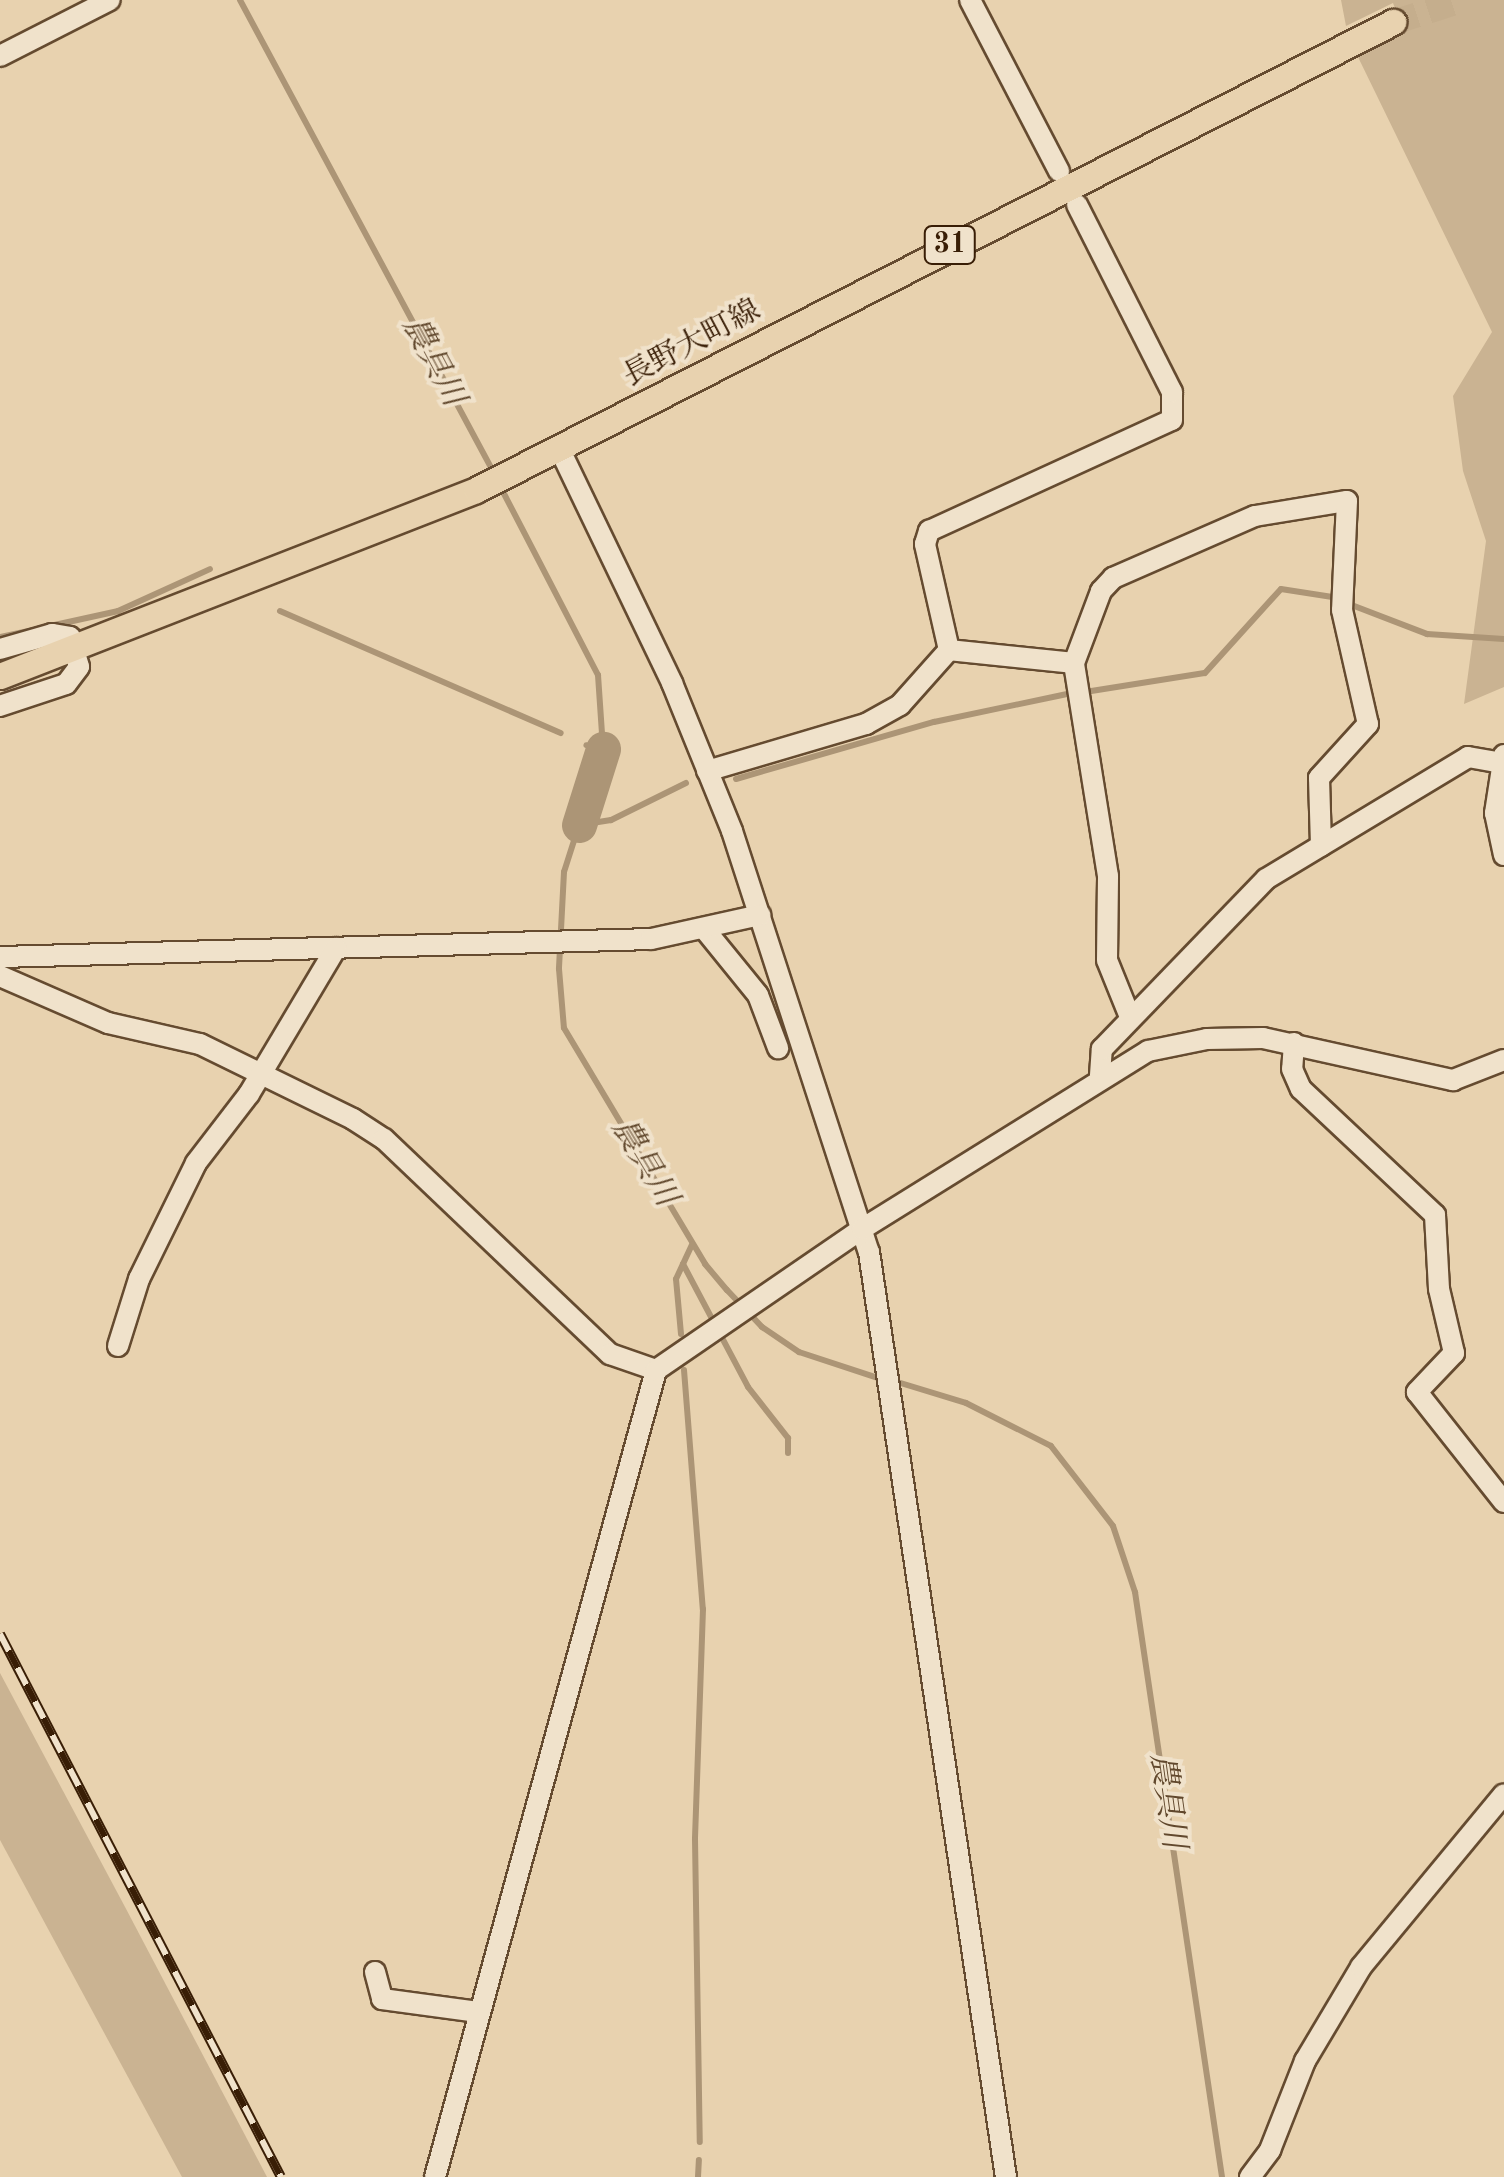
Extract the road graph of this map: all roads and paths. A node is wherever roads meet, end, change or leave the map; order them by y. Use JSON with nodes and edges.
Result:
{"nodes":[{"id":1,"x":110,"y":0,"type":"edge"},
{"id":2,"x":970,"y":0,"type":"edge"},
{"id":3,"x":1393,"y":22,"type":"tunnel mouth"},
{"id":4,"x":0,"y":56,"type":"edge"},
{"id":5,"x":1059,"y":171,"type":"dead end"},
{"id":6,"x":1077,"y":205,"type":"dead end"},
{"id":7,"x":560,"y":450,"type":"junction"},
{"id":8,"x":0,"y":649,"type":"edge"},
{"id":9,"x":949,"y":650,"type":"junction"},
{"id":10,"x":77,"y":651,"type":"junction"},
{"id":11,"x":1074,"y":663,"type":"junction"},
{"id":12,"x":0,"y":676,"type":"edge"},
{"id":13,"x":0,"y":706,"type":"edge"},
{"id":14,"x":1503,"y":759,"type":"edge"},
{"id":15,"x":707,"y":771,"type":"junction"},
{"id":16,"x":1321,"y":846,"type":"junction"},
{"id":17,"x":1504,"y":854,"type":"edge"},
{"id":18,"x":760,"y":916,"type":"junction"},
{"id":19,"x":706,"y":931,"type":"junction"},
{"id":20,"x":336,"y":948,"type":"junction"},
{"id":21,"x":0,"y":956,"type":"edge"},
{"id":22,"x":0,"y":976,"type":"edge"},
{"id":23,"x":1130,"y":1017,"type":"junction"},
{"id":24,"x":1294,"y":1043,"type":"junction"},
{"id":25,"x":778,"y":1048,"type":"dead end"},
{"id":26,"x":1504,"y":1060,"type":"edge"},
{"id":27,"x":261,"y":1071,"type":"junction"},
{"id":28,"x":1100,"y":1075,"type":"junction"},
{"id":29,"x":862,"y":1229,"type":"junction"},
{"id":30,"x":118,"y":1346,"type":"dead end"},
{"id":31,"x":656,"y":1370,"type":"junction"},
{"id":32,"x":1504,"y":1502,"type":"edge"},
{"id":33,"x":1504,"y":1794,"type":"edge"},
{"id":34,"x":375,"y":1972,"type":"dead end"},
{"id":35,"x":478,"y":2012,"type":"junction"},
{"id":36,"x":435,"y":2177,"type":"edge"},
{"id":37,"x":1006,"y":2177,"type":"edge"},
{"id":38,"x":1250,"y":2177,"type":"edge"}],
"edges":[{"from":1,"to":4,"type":"street"},
{"from":2,"to":5,"type":"street"},
{"from":3,"to":7,"type":"main road","name":"長野大町線","number":"31"},
{"from":6,"to":9,"type":"street"},
{"from":7,"to":10,"type":"main road","name":"長野大町線","number":"31"},
{"from":7,"to":15,"type":"street"},
{"from":8,"to":10,"type":"street"},
{"from":9,"to":11,"type":"street"},
{"from":9,"to":15,"type":"street"},
{"from":10,"to":12,"type":"main road","name":"長野大町線","number":"31"},
{"from":10,"to":13,"type":"street"},
{"from":11,"to":16,"type":"street"},
{"from":11,"to":23,"type":"street"},
{"from":14,"to":16,"type":"street"},
{"from":14,"to":17,"type":"street"},
{"from":15,"to":18,"type":"street"},
{"from":16,"to":23,"type":"street"},
{"from":18,"to":19,"type":"street"},
{"from":18,"to":29,"type":"street"},
{"from":19,"to":20,"type":"street"},
{"from":19,"to":25,"type":"street"},
{"from":20,"to":21,"type":"street"},
{"from":20,"to":27,"type":"street"},
{"from":22,"to":27,"type":"street"},
{"from":23,"to":28,"type":"street"},
{"from":24,"to":26,"type":"street"},
{"from":24,"to":28,"type":"street"},
{"from":24,"to":32,"type":"street"},
{"from":27,"to":30,"type":"street"},
{"from":27,"to":31,"type":"street"},
{"from":28,"to":29,"type":"street"},
{"from":29,"to":31,"type":"street"},
{"from":29,"to":37,"type":"street"},
{"from":31,"to":35,"type":"street"},
{"from":33,"to":38,"type":"street"},
{"from":34,"to":35,"type":"street"},
{"from":35,"to":36,"type":"street"}]}
